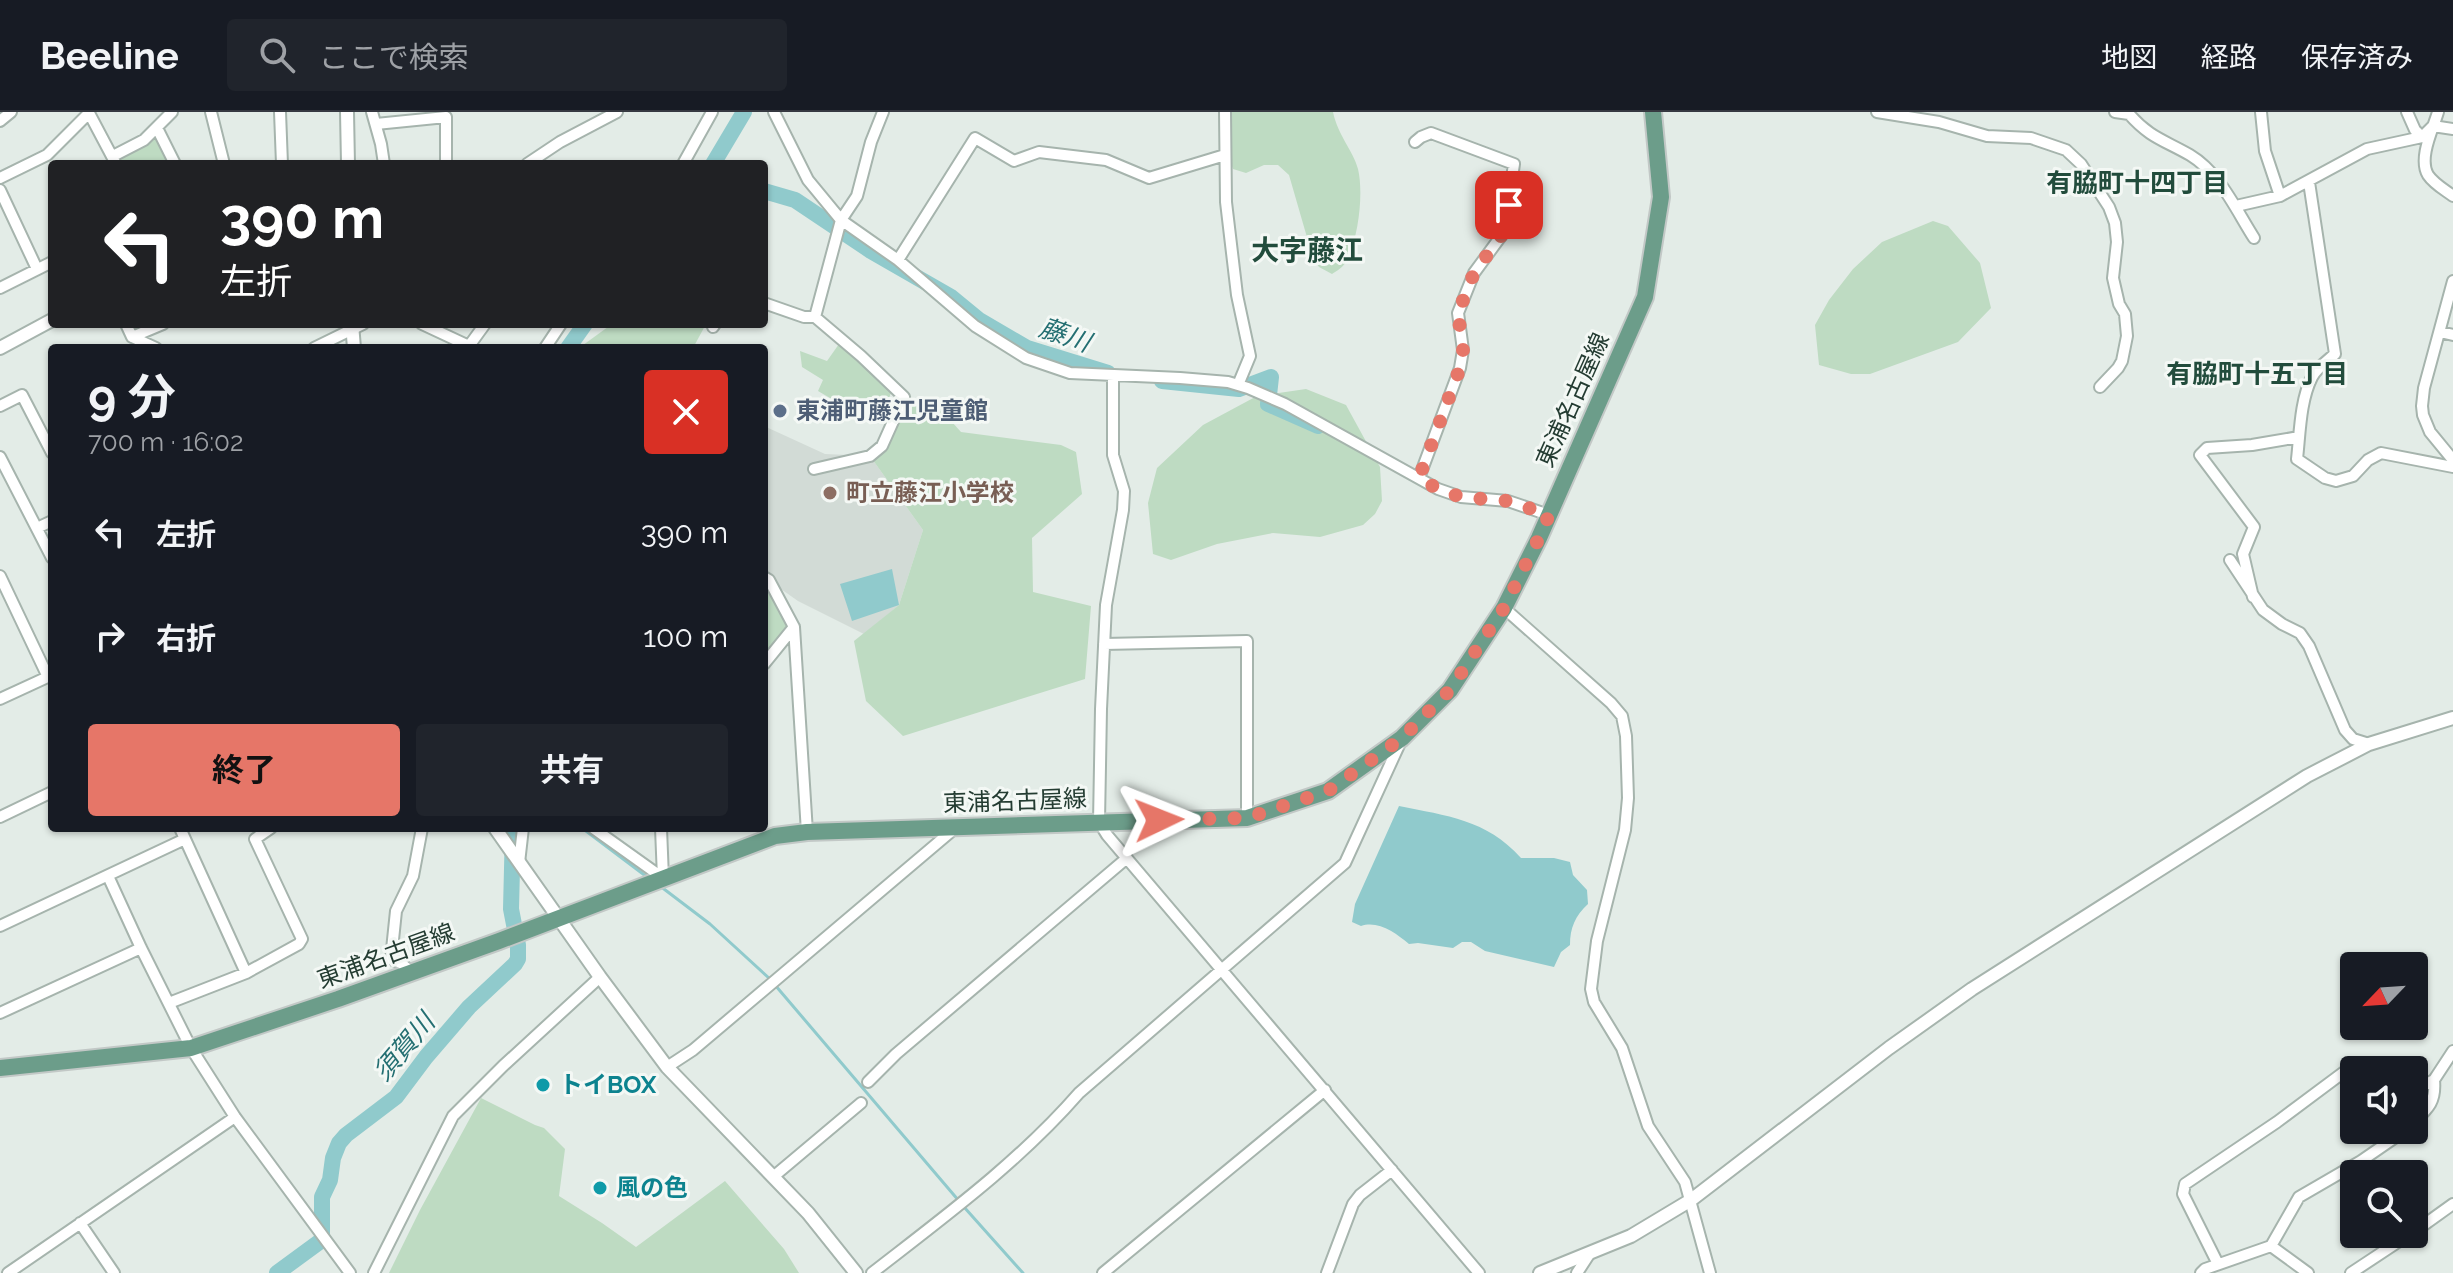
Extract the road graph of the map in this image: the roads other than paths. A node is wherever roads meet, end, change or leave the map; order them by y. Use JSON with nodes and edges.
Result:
{"nodes":[{"id":1,"x":11,"y":112,"type":"edge"},
{"id":2,"x":172,"y":112,"type":"edge"},
{"id":3,"x":280,"y":112,"type":"edge"},
{"id":4,"x":347,"y":112,"type":"edge"},
{"id":5,"x":372,"y":112,"type":"edge"},
{"id":6,"x":617,"y":112,"type":"edge"},
{"id":7,"x":712,"y":112,"type":"edge"},
{"id":8,"x":774,"y":112,"type":"edge"},
{"id":9,"x":883,"y":112,"type":"edge"},
{"id":10,"x":1225,"y":112,"type":"edge"},
{"id":11,"x":1653,"y":112,"type":"edge"},
{"id":12,"x":1877,"y":112,"type":"edge"},
{"id":13,"x":2115,"y":112,"type":"edge"},
{"id":14,"x":2261,"y":112,"type":"edge"},
{"id":15,"x":2407,"y":112,"type":"edge"},
{"id":16,"x":2438,"y":112,"type":"edge"},
{"id":17,"x":216,"y":113,"type":"edge"},
{"id":18,"x":0,"y":121,"type":"edge"},
{"id":19,"x":376,"y":124,"type":"junction"},
{"id":20,"x":2433,"y":126,"type":"junction"},
{"id":21,"x":157,"y":128,"type":"junction"},
{"id":22,"x":2453,"y":129,"type":"edge"},
{"id":23,"x":2422,"y":137,"type":"junction"},
{"id":24,"x":1415,"y":142,"type":"dead end"},
{"id":25,"x":1225,"y":155,"type":"junction"},
{"id":26,"x":50,"y":159,"type":"edge"},
{"id":27,"x":114,"y":160,"type":"edge"},
{"id":28,"x":173,"y":160,"type":"edge"},
{"id":29,"x":223,"y":160,"type":"edge"},
{"id":30,"x":282,"y":160,"type":"edge"},
{"id":31,"x":348,"y":160,"type":"edge"},
{"id":32,"x":383,"y":160,"type":"edge"},
{"id":33,"x":446,"y":160,"type":"edge"},
{"id":34,"x":533,"y":160,"type":"edge"},
{"id":35,"x":685,"y":160,"type":"edge"},
{"id":36,"x":0,"y":178,"type":"edge"},
{"id":37,"x":2309,"y":182,"type":"junction"},
{"id":38,"x":0,"y":190,"type":"edge"},
{"id":39,"x":2280,"y":196,"type":"junction"},
{"id":40,"x":2453,"y":196,"type":"edge"},
{"id":41,"x":2236,"y":206,"type":"junction"},
{"id":42,"x":841,"y":220,"type":"junction"},
{"id":43,"x":2254,"y":238,"type":"dead end"},
{"id":44,"x":898,"y":260,"type":"junction"},
{"id":45,"x":48,"y":264,"type":"edge"},
{"id":46,"x":37,"y":269,"type":"junction"},
{"id":47,"x":2453,"y":281,"type":"edge"},
{"id":48,"x":0,"y":288,"type":"edge"},
{"id":49,"x":768,"y":304,"type":"edge"},
{"id":50,"x":815,"y":317,"type":"junction"},
{"id":51,"x":48,"y":322,"type":"edge"},
{"id":52,"x":128,"y":328,"type":"edge"},
{"id":53,"x":153,"y":328,"type":"edge"},
{"id":54,"x":352,"y":328,"type":"edge"},
{"id":55,"x":431,"y":328,"type":"edge"},
{"id":56,"x":2440,"y":332,"type":"junction"},
{"id":57,"x":2453,"y":335,"type":"edge"},
{"id":58,"x":132,"y":337,"type":"junction"},
{"id":59,"x":147,"y":344,"type":"edge"},
{"id":60,"x":324,"y":344,"type":"edge"},
{"id":61,"x":465,"y":344,"type":"edge"},
{"id":62,"x":0,"y":348,"type":"edge"},
{"id":63,"x":1113,"y":375,"type":"junction"},
{"id":64,"x":1238,"y":385,"type":"junction"},
{"id":65,"x":2100,"y":387,"type":"dead end"},
{"id":66,"x":0,"y":406,"type":"edge"},
{"id":67,"x":2299,"y":437,"type":"junction"},
{"id":68,"x":48,"y":445,"type":"edge"},
{"id":69,"x":0,"y":457,"type":"edge"},
{"id":70,"x":2453,"y":460,"type":"edge"},
{"id":71,"x":2453,"y":467,"type":"edge"},
{"id":72,"x":814,"y":469,"type":"dead end"},
{"id":73,"x":1419,"y":478,"type":"junction"},
{"id":74,"x":1549,"y":515,"type":"junction"},
{"id":75,"x":48,"y":523,"type":"edge"},
{"id":76,"x":37,"y":528,"type":"junction"},
{"id":77,"x":48,"y":550,"type":"edge"},
{"id":78,"x":2230,"y":560,"type":"dead end"},
{"id":79,"x":0,"y":576,"type":"edge"},
{"id":80,"x":768,"y":579,"type":"edge"},
{"id":81,"x":2253,"y":597,"type":"junction"},
{"id":82,"x":1504,"y":608,"type":"junction"},
{"id":83,"x":794,"y":627,"type":"junction"},
{"id":84,"x":1104,"y":644,"type":"junction"},
{"id":85,"x":768,"y":659,"type":"edge"},
{"id":86,"x":48,"y":672,"type":"edge"},
{"id":87,"x":48,"y":677,"type":"edge"},
{"id":88,"x":0,"y":699,"type":"edge"},
{"id":89,"x":2453,"y":718,"type":"edge"},
{"id":90,"x":1402,"y":738,"type":"junction"},
{"id":91,"x":2369,"y":744,"type":"junction"},
{"id":92,"x":48,"y":794,"type":"edge"},
{"id":93,"x":0,"y":817,"type":"edge"},
{"id":94,"x":1247,"y":818,"type":"junction"},
{"id":95,"x":1099,"y":822,"type":"junction"},
{"id":96,"x":955,"y":827,"type":"junction"},
{"id":97,"x":182,"y":832,"type":"edge"},
{"id":98,"x":265,"y":832,"type":"edge"},
{"id":99,"x":421,"y":832,"type":"edge"},
{"id":100,"x":499,"y":832,"type":"edge"},
{"id":101,"x":523,"y":832,"type":"edge"},
{"id":102,"x":598,"y":832,"type":"edge"},
{"id":103,"x":661,"y":832,"type":"edge"},
{"id":104,"x":807,"y":832,"type":"junction"},
{"id":105,"x":185,"y":839,"type":"junction"},
{"id":106,"x":1127,"y":858,"type":"junction"},
{"id":107,"x":519,"y":863,"type":"junction"},
{"id":108,"x":108,"y":876,"type":"junction"},
{"id":109,"x":656,"y":880,"type":"junction"},
{"id":110,"x":558,"y":917,"type":"junction"},
{"id":111,"x":0,"y":926,"type":"edge"},
{"id":112,"x":141,"y":948,"type":"junction"},
{"id":113,"x":1222,"y":969,"type":"junction"},
{"id":114,"x":411,"y":972,"type":"junction"},
{"id":115,"x":246,"y":973,"type":"junction"},
{"id":116,"x":600,"y":977,"type":"junction"},
{"id":117,"x":169,"y":1003,"type":"junction"},
{"id":118,"x":0,"y":1013,"type":"edge"},
{"id":119,"x":191,"y":1048,"type":"junction"},
{"id":120,"x":2453,"y":1051,"type":"edge"},
{"id":121,"x":667,"y":1067,"type":"junction"},
{"id":122,"x":0,"y":1068,"type":"edge"},
{"id":123,"x":2340,"y":1075,"type":"edge"},
{"id":124,"x":2434,"y":1080,"type":"junction"},
{"id":125,"x":868,"y":1082,"type":"dead end"},
{"id":126,"x":2428,"y":1083,"type":"edge"},
{"id":127,"x":1325,"y":1090,"type":"junction"},
{"id":128,"x":861,"y":1103,"type":"dead end"},
{"id":129,"x":2428,"y":1109,"type":"edge"},
{"id":130,"x":235,"y":1117,"type":"junction"},
{"id":131,"x":2386,"y":1144,"type":"edge"},
{"id":132,"x":1392,"y":1170,"type":"junction"},
{"id":133,"x":773,"y":1177,"type":"junction"},
{"id":134,"x":1691,"y":1200,"type":"junction"},
{"id":135,"x":2453,"y":1204,"type":"edge"},
{"id":136,"x":2428,"y":1222,"type":"edge"},
{"id":137,"x":80,"y":1223,"type":"junction"},
{"id":138,"x":2271,"y":1246,"type":"junction"},
{"id":139,"x":2389,"y":1248,"type":"edge"},
{"id":140,"x":1590,"y":1253,"type":"junction"},
{"id":141,"x":2218,"y":1264,"type":"junction"},
{"id":142,"x":8,"y":1273,"type":"edge"},
{"id":143,"x":114,"y":1273,"type":"edge"},
{"id":144,"x":350,"y":1273,"type":"edge"},
{"id":145,"x":374,"y":1273,"type":"edge"},
{"id":146,"x":856,"y":1273,"type":"edge"},
{"id":147,"x":872,"y":1273,"type":"edge"},
{"id":148,"x":1103,"y":1273,"type":"edge"},
{"id":149,"x":1327,"y":1273,"type":"edge"},
{"id":150,"x":1479,"y":1273,"type":"edge"},
{"id":151,"x":1540,"y":1273,"type":"edge"},
{"id":152,"x":1577,"y":1273,"type":"edge"},
{"id":153,"x":1710,"y":1273,"type":"edge"},
{"id":154,"x":2201,"y":1273,"type":"edge"},
{"id":155,"x":2308,"y":1273,"type":"edge"},
{"id":156,"x":2351,"y":1273,"type":"edge"}],
"edges":[{"from":1,"to":18,"type":"street"},
{"from":2,"to":21,"type":"street"},
{"from":3,"to":30,"type":"street"},
{"from":4,"to":31,"type":"street"},
{"from":5,"to":19,"type":"street"},
{"from":6,"to":34,"type":"street"},
{"from":7,"to":35,"type":"street"},
{"from":8,"to":42,"type":"street"},
{"from":9,"to":42,"type":"street"},
{"from":10,"to":25,"type":"street"},
{"from":11,"to":74,"type":"main road","name":"東浦名古屋線"},
{"from":12,"to":65,"type":"street"},
{"from":13,"to":41,"type":"street"},
{"from":14,"to":39,"type":"street"},
{"from":15,"to":23,"type":"street"},
{"from":16,"to":20,"type":"street"},
{"from":17,"to":29,"type":"street"},
{"from":19,"to":32,"type":"street"},
{"from":19,"to":33,"type":"street"},
{"from":20,"to":22,"type":"street"},
{"from":20,"to":23,"type":"street"},
{"from":20,"to":40,"type":"street"},
{"from":21,"to":27,"type":"street"},
{"from":21,"to":28,"type":"street"},
{"from":23,"to":37,"type":"street"},
{"from":24,"to":73,"type":"street"},
{"from":25,"to":44,"type":"street"},
{"from":25,"to":64,"type":"street"},
{"from":26,"to":27,"type":"street"},
{"from":26,"to":36,"type":"street"},
{"from":37,"to":39,"type":"street"},
{"from":37,"to":67,"type":"street"},
{"from":38,"to":46,"type":"street"},
{"from":39,"to":41,"type":"street"},
{"from":41,"to":43,"type":"street"},
{"from":42,"to":44,"type":"street"},
{"from":42,"to":50,"type":"street"},
{"from":44,"to":63,"type":"street"},
{"from":45,"to":46,"type":"street"},
{"from":46,"to":48,"type":"street"},
{"from":47,"to":56,"type":"street"},
{"from":49,"to":50,"type":"street"},
{"from":50,"to":72,"type":"street"},
{"from":51,"to":62,"type":"street"},
{"from":52,"to":58,"type":"street"},
{"from":53,"to":58,"type":"street"},
{"from":54,"to":60,"type":"street"},
{"from":55,"to":61,"type":"street"},
{"from":56,"to":57,"type":"street"},
{"from":56,"to":70,"type":"street"},
{"from":58,"to":59,"type":"street"},
{"from":63,"to":64,"type":"street"},
{"from":63,"to":84,"type":"street"},
{"from":64,"to":73,"type":"street"},
{"from":66,"to":68,"type":"street"},
{"from":67,"to":71,"type":"street"},
{"from":67,"to":81,"type":"street"},
{"from":69,"to":76,"type":"street"},
{"from":73,"to":74,"type":"street"},
{"from":74,"to":82,"type":"main road","name":"東浦名古屋線"},
{"from":75,"to":76,"type":"street"},
{"from":76,"to":77,"type":"street"},
{"from":78,"to":81,"type":"street"},
{"from":79,"to":86,"type":"street"},
{"from":80,"to":83,"type":"street"},
{"from":81,"to":91,"type":"street"},
{"from":82,"to":90,"type":"main road","name":"東浦名古屋線"},
{"from":82,"to":134,"type":"street"},
{"from":83,"to":85,"type":"street"},
{"from":83,"to":104,"type":"street"},
{"from":84,"to":94,"type":"street"},
{"from":84,"to":95,"type":"street"},
{"from":87,"to":88,"type":"street"},
{"from":89,"to":91,"type":"street"},
{"from":90,"to":94,"type":"main road","name":"東浦名古屋線"},
{"from":90,"to":113,"type":"street"},
{"from":91,"to":134,"type":"street"},
{"from":92,"to":93,"type":"street"},
{"from":94,"to":95,"type":"main road","name":"東浦名古屋線"},
{"from":95,"to":96,"type":"main road","name":"東浦名古屋線"},
{"from":95,"to":106,"type":"street"},
{"from":96,"to":104,"type":"main road","name":"東浦名古屋線"},
{"from":96,"to":121,"type":"street"},
{"from":97,"to":105,"type":"street"},
{"from":98,"to":115,"type":"street"},
{"from":99,"to":114,"type":"street"},
{"from":100,"to":107,"type":"street"},
{"from":101,"to":107,"type":"street"},
{"from":102,"to":109,"type":"street"},
{"from":103,"to":109,"type":"street"},
{"from":104,"to":109,"type":"main road","name":"東浦名古屋線"},
{"from":105,"to":108,"type":"street"},
{"from":105,"to":115,"type":"street"},
{"from":106,"to":113,"type":"street"},
{"from":106,"to":125,"type":"street"},
{"from":107,"to":110,"type":"street"},
{"from":108,"to":111,"type":"street"},
{"from":108,"to":112,"type":"street"},
{"from":109,"to":110,"type":"main road","name":"東浦名古屋線"},
{"from":110,"to":114,"type":"main road","name":"東浦名古屋線"},
{"from":110,"to":116,"type":"street"},
{"from":112,"to":117,"type":"street"},
{"from":112,"to":118,"type":"street"},
{"from":113,"to":127,"type":"street"},
{"from":113,"to":147,"type":"street"},
{"from":114,"to":119,"type":"main road","name":"東浦名古屋線"},
{"from":115,"to":117,"type":"street"},
{"from":116,"to":121,"type":"street"},
{"from":116,"to":145,"type":"street"},
{"from":117,"to":119,"type":"street"},
{"from":119,"to":122,"type":"main road","name":"東浦名古屋線"},
{"from":119,"to":130,"type":"street"},
{"from":120,"to":124,"type":"street"},
{"from":121,"to":133,"type":"street"},
{"from":123,"to":141,"type":"street"},
{"from":124,"to":126,"type":"street"},
{"from":124,"to":129,"type":"street"},
{"from":127,"to":132,"type":"street"},
{"from":127,"to":148,"type":"street"},
{"from":128,"to":133,"type":"street"},
{"from":130,"to":137,"type":"street"},
{"from":130,"to":144,"type":"street"},
{"from":131,"to":138,"type":"street"},
{"from":132,"to":149,"type":"street"},
{"from":132,"to":150,"type":"street"},
{"from":133,"to":146,"type":"street"},
{"from":134,"to":140,"type":"street"},
{"from":134,"to":153,"type":"street"},
{"from":135,"to":136,"type":"street"},
{"from":137,"to":142,"type":"street"},
{"from":137,"to":143,"type":"street"},
{"from":138,"to":141,"type":"street"},
{"from":138,"to":155,"type":"street"},
{"from":139,"to":156,"type":"street"},
{"from":140,"to":151,"type":"street"},
{"from":140,"to":152,"type":"street"},
{"from":141,"to":154,"type":"street"}]}
